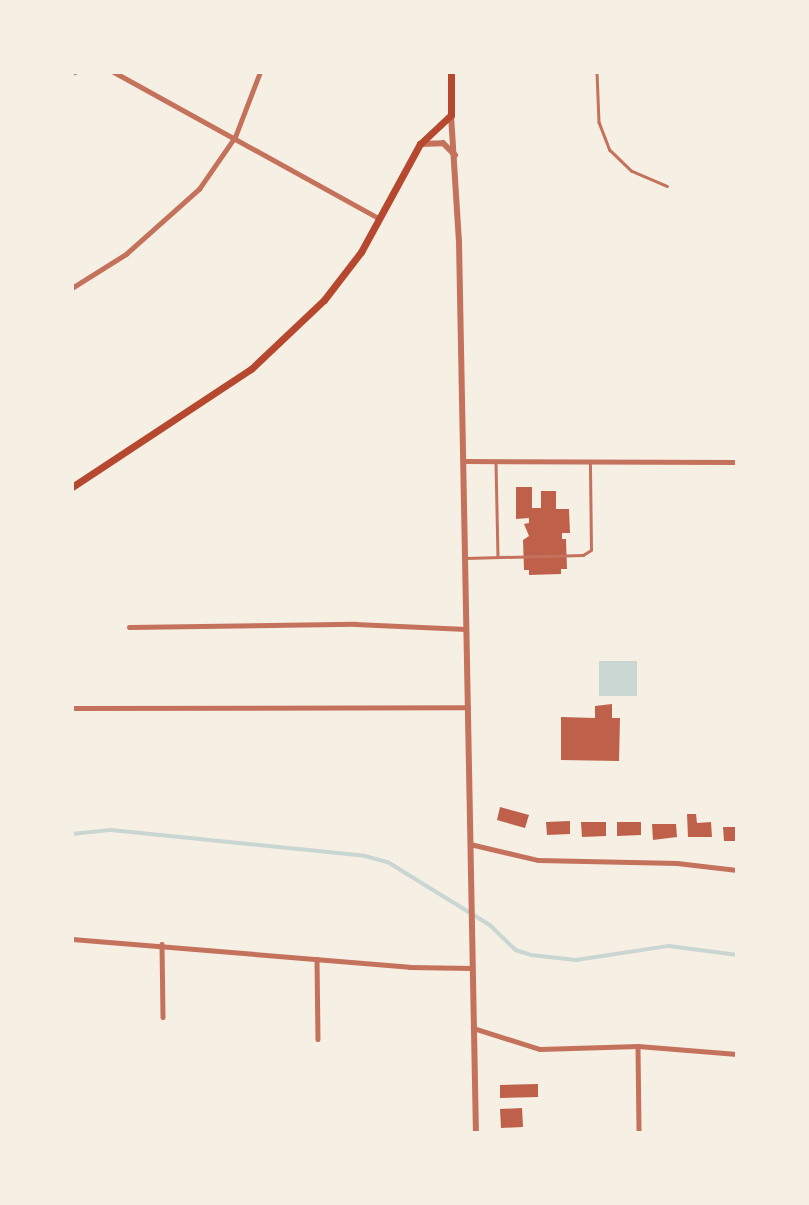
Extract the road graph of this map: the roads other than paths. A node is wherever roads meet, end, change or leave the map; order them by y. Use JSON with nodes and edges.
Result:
{"nodes":[{"id":1,"x":114,"y":72,"type":"edge"},
{"id":2,"x":260,"y":72,"type":"edge"},
{"id":3,"x":451,"y":72,"type":"edge"},
{"id":4,"x":597,"y":72,"type":"edge"},
{"id":5,"x":451,"y":115,"type":"junction"},
{"id":6,"x":235,"y":137,"type":"junction"},
{"id":7,"x":421,"y":144,"type":"junction"},
{"id":8,"x":456,"y":155,"type":"junction"},
{"id":9,"x":667,"y":186,"type":"dead end"},
{"id":10,"x":380,"y":218,"type":"junction"},
{"id":11,"x":72,"y":288,"type":"edge"},
{"id":12,"x":463,"y":461,"type":"junction"},
{"id":13,"x":496,"y":462,"type":"junction"},
{"id":14,"x":590,"y":462,"type":"junction"},
{"id":15,"x":737,"y":462,"type":"edge"},
{"id":16,"x":72,"y":487,"type":"edge"},
{"id":17,"x":498,"y":557,"type":"junction"},
{"id":18,"x":465,"y":558,"type":"junction"},
{"id":19,"x":129,"y":627,"type":"dead end"},
{"id":20,"x":466,"y":629,"type":"junction"},
{"id":21,"x":72,"y":708,"type":"edge"},
{"id":22,"x":468,"y":708,"type":"junction"},
{"id":23,"x":470,"y":844,"type":"junction"},
{"id":24,"x":737,"y":870,"type":"edge"},
{"id":25,"x":72,"y":939,"type":"edge"},
{"id":26,"x":162,"y":944,"type":"junction"},
{"id":27,"x":317,"y":958,"type":"junction"},
{"id":28,"x":472,"y":968,"type":"junction"},
{"id":29,"x":163,"y":1017,"type":"dead end"},
{"id":30,"x":473,"y":1028,"type":"junction"},
{"id":31,"x":318,"y":1039,"type":"dead end"},
{"id":32,"x":638,"y":1046,"type":"junction"},
{"id":33,"x":737,"y":1054,"type":"edge"},
{"id":34,"x":476,"y":1133,"type":"edge"},
{"id":35,"x":639,"y":1133,"type":"edge"}],
"edges":[{"from":1,"to":6,"type":"street"},
{"from":2,"to":6,"type":"street"},
{"from":3,"to":5,"type":"main road"},
{"from":4,"to":9,"type":"lane"},
{"from":5,"to":7,"type":"main road"},
{"from":5,"to":8,"type":"street"},
{"from":6,"to":10,"type":"street"},
{"from":6,"to":11,"type":"street"},
{"from":7,"to":8,"type":"street"},
{"from":7,"to":10,"type":"main road"},
{"from":8,"to":12,"type":"street"},
{"from":10,"to":16,"type":"main road"},
{"from":12,"to":13,"type":"street"},
{"from":12,"to":18,"type":"street"},
{"from":13,"to":14,"type":"street"},
{"from":13,"to":17,"type":"lane"},
{"from":14,"to":15,"type":"street"},
{"from":14,"to":17,"type":"lane"},
{"from":17,"to":18,"type":"lane"},
{"from":18,"to":20,"type":"street"},
{"from":19,"to":20,"type":"street"},
{"from":20,"to":22,"type":"street"},
{"from":21,"to":22,"type":"street"},
{"from":22,"to":23,"type":"street"},
{"from":23,"to":24,"type":"street"},
{"from":23,"to":28,"type":"street"},
{"from":25,"to":26,"type":"street"},
{"from":26,"to":27,"type":"street"},
{"from":26,"to":29,"type":"street"},
{"from":27,"to":28,"type":"street"},
{"from":27,"to":31,"type":"street"},
{"from":28,"to":30,"type":"street"},
{"from":30,"to":32,"type":"street"},
{"from":30,"to":34,"type":"street"},
{"from":32,"to":33,"type":"street"},
{"from":32,"to":35,"type":"street"}]}
